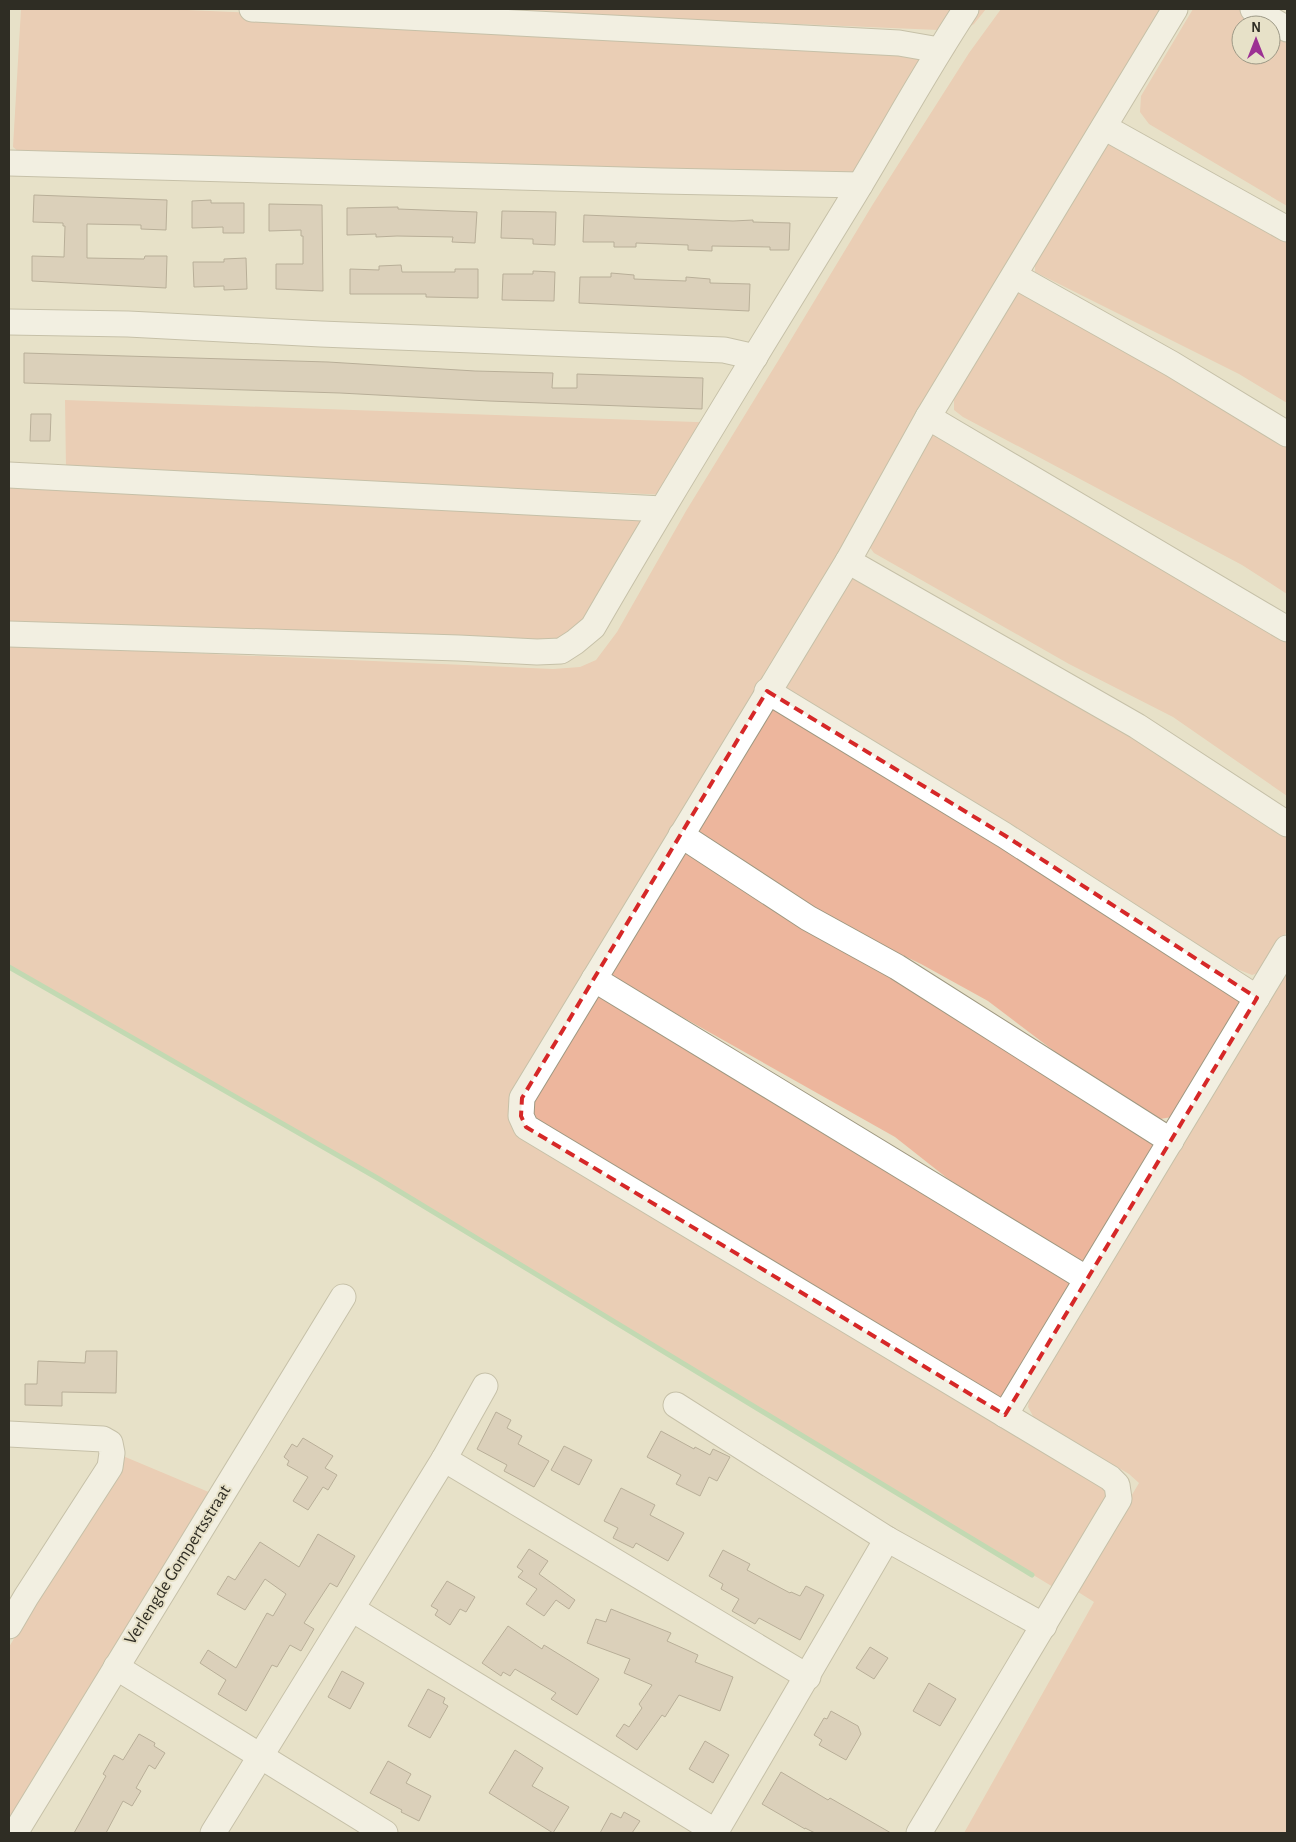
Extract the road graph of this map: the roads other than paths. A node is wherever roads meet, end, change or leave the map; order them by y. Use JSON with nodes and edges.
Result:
{"nodes":[{"id":1,"x":252,"y":9,"type":"edge"},
{"id":2,"x":966,"y":9,"type":"edge"},
{"id":3,"x":1175,"y":9,"type":"edge"},
{"id":4,"x":1253,"y":9,"type":"edge"},
{"id":5,"x":1287,"y":29,"type":"edge"},
{"id":6,"x":939,"y":50,"type":"junction"},
{"id":7,"x":1104,"y":127,"type":"junction"},
{"id":8,"x":9,"y":163,"type":"edge"},
{"id":9,"x":860,"y":185,"type":"junction"},
{"id":10,"x":1287,"y":229,"type":"edge"},
{"id":11,"x":1015,"y":276,"type":"junction"},
{"id":12,"x":9,"y":322,"type":"edge"},
{"id":13,"x":755,"y":357,"type":"junction"},
{"id":14,"x":928,"y":417,"type":"junction"},
{"id":15,"x":1287,"y":434,"type":"edge"},
{"id":16,"x":9,"y":475,"type":"edge"},
{"id":17,"x":662,"y":509,"type":"junction"},
{"id":18,"x":848,"y":561,"type":"junction"},
{"id":19,"x":1287,"y":629,"type":"edge"},
{"id":20,"x":9,"y":634,"type":"edge"},
{"id":21,"x":767,"y":691,"type":"junction"},
{"id":22,"x":1287,"y":824,"type":"edge"},
{"id":23,"x":681,"y":835,"type":"junction"},
{"id":24,"x":1287,"y":948,"type":"edge"},
{"id":25,"x":594,"y":979,"type":"junction"},
{"id":26,"x":1257,"y":998,"type":"junction"},
{"id":27,"x":1170,"y":1141,"type":"junction"},
{"id":28,"x":1087,"y":1279,"type":"junction"},
{"id":29,"x":344,"y":1297,"type":"dead end"},
{"id":30,"x":485,"y":1386,"type":"dead end"},
{"id":31,"x":676,"y":1405,"type":"dead end"},
{"id":32,"x":1005,"y":1415,"type":"junction"},
{"id":33,"x":9,"y":1434,"type":"edge"},
{"id":34,"x":444,"y":1459,"type":"junction"},
{"id":35,"x":887,"y":1539,"type":"junction"},
{"id":36,"x":17,"y":1596,"type":"edge"},
{"id":37,"x":352,"y":1609,"type":"junction"},
{"id":38,"x":9,"y":1626,"type":"edge"},
{"id":39,"x":1044,"y":1626,"type":"junction"},
{"id":40,"x":116,"y":1667,"type":"junction"},
{"id":41,"x":808,"y":1677,"type":"junction"},
{"id":42,"x":261,"y":1756,"type":"junction"},
{"id":43,"x":716,"y":1832,"type":"edge"},
{"id":44,"x":15,"y":1833,"type":"edge"},
{"id":45,"x":213,"y":1833,"type":"edge"},
{"id":46,"x":385,"y":1833,"type":"edge"},
{"id":47,"x":919,"y":1833,"type":"edge"}],
"edges":[{"from":1,"to":6,"type":"street"},
{"from":2,"to":6,"type":"street"},
{"from":3,"to":7,"type":"street"},
{"from":4,"to":5,"type":"street"},
{"from":6,"to":9,"type":"street"},
{"from":7,"to":10,"type":"street"},
{"from":7,"to":11,"type":"street"},
{"from":8,"to":9,"type":"street"},
{"from":9,"to":13,"type":"street"},
{"from":11,"to":14,"type":"street"},
{"from":11,"to":15,"type":"street"},
{"from":12,"to":13,"type":"street"},
{"from":13,"to":17,"type":"street"},
{"from":14,"to":18,"type":"street"},
{"from":14,"to":19,"type":"street"},
{"from":16,"to":17,"type":"street"},
{"from":17,"to":20,"type":"street"},
{"from":18,"to":21,"type":"street"},
{"from":18,"to":22,"type":"street"},
{"from":21,"to":23,"type":"street"},
{"from":21,"to":26,"type":"street"},
{"from":23,"to":25,"type":"street"},
{"from":23,"to":27,"type":"street"},
{"from":24,"to":26,"type":"street"},
{"from":25,"to":28,"type":"street"},
{"from":25,"to":32,"type":"street"},
{"from":26,"to":27,"type":"street"},
{"from":27,"to":28,"type":"street"},
{"from":28,"to":32,"type":"street"},
{"from":29,"to":40,"type":"street","name":"Verlengde Gompertsstraat"},
{"from":30,"to":34,"type":"street"},
{"from":31,"to":35,"type":"street"},
{"from":32,"to":39,"type":"street"},
{"from":33,"to":36,"type":"street"},
{"from":34,"to":37,"type":"street"},
{"from":34,"to":41,"type":"street"},
{"from":35,"to":39,"type":"street"},
{"from":35,"to":41,"type":"street"},
{"from":36,"to":38,"type":"street"},
{"from":37,"to":42,"type":"street"},
{"from":37,"to":43,"type":"street"},
{"from":39,"to":47,"type":"street"},
{"from":40,"to":42,"type":"street"},
{"from":40,"to":44,"type":"street","name":"Verlengde Gompertsstraat"},
{"from":41,"to":43,"type":"street"},
{"from":42,"to":45,"type":"street"},
{"from":42,"to":46,"type":"street"}]}
